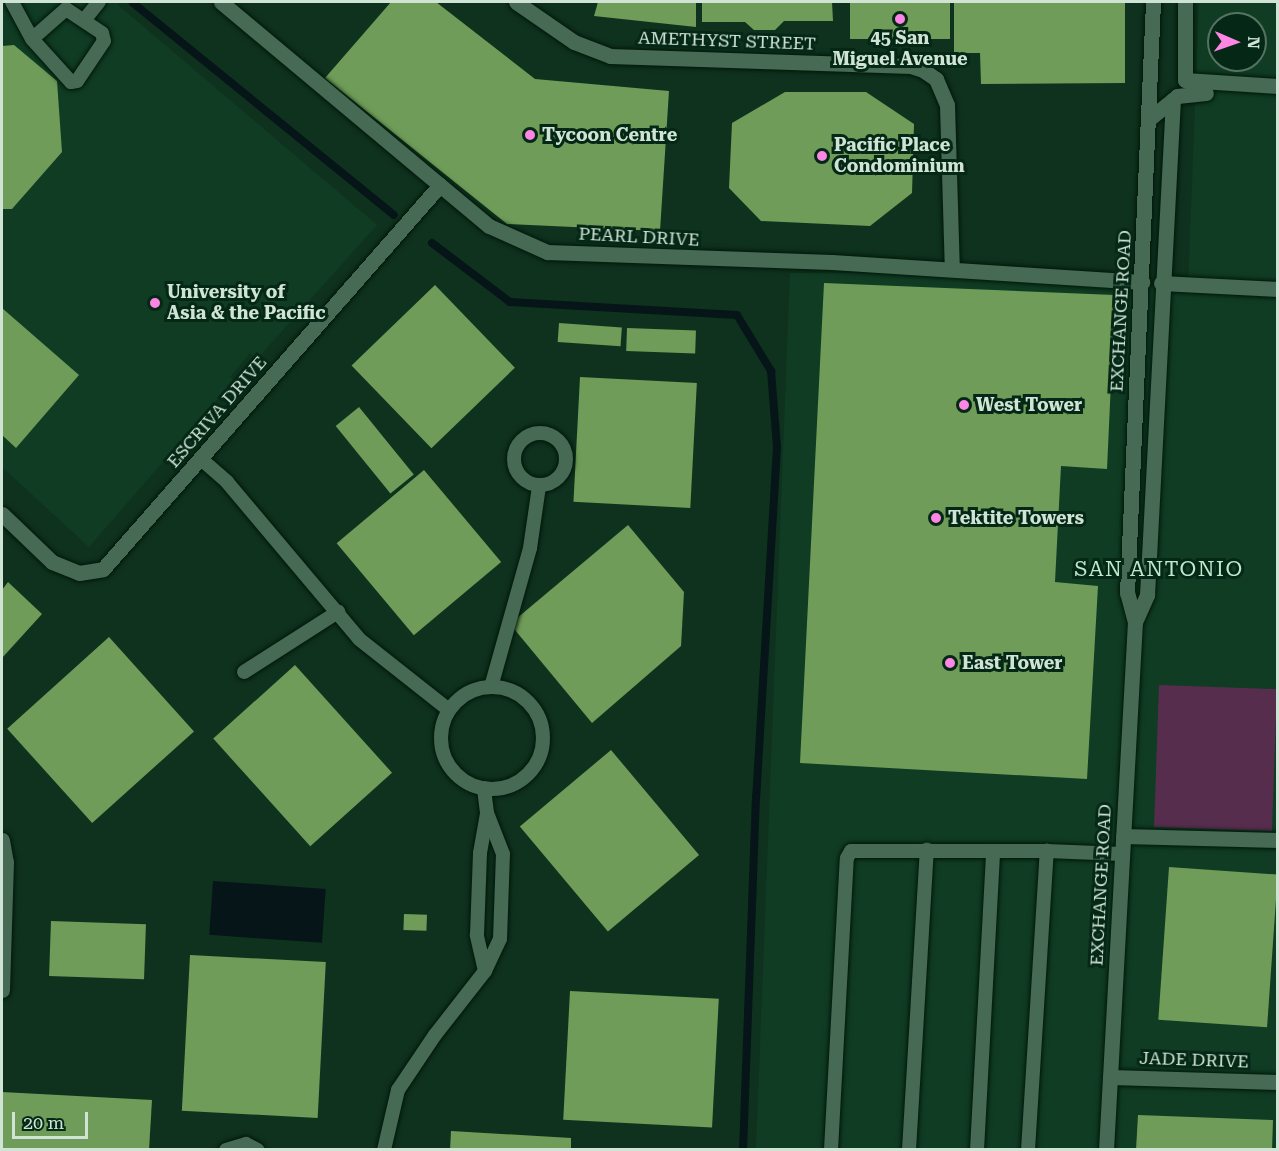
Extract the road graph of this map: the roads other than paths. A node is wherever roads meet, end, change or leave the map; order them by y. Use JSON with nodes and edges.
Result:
{"nodes":[{"id":1,"x":12,"y":2,"type":"edge"},
{"id":2,"x":99,"y":2,"type":"edge"},
{"id":3,"x":221,"y":2,"type":"edge"},
{"id":4,"x":516,"y":2,"type":"edge"},
{"id":5,"x":1153,"y":2,"type":"edge"},
{"id":6,"x":1185,"y":2,"type":"edge"},
{"id":7,"x":65,"y":5,"type":"edge"},
{"id":8,"x":85,"y":19,"type":"junction"},
{"id":9,"x":32,"y":39,"type":"junction"},
{"id":10,"x":1278,"y":86,"type":"edge"},
{"id":11,"x":1278,"y":94,"type":"edge"},
{"id":12,"x":1173,"y":100,"type":"junction"},
{"id":13,"x":1149,"y":119,"type":"junction"},
{"id":14,"x":440,"y":186,"type":"junction"},
{"id":15,"x":952,"y":269,"type":"junction"},
{"id":16,"x":1142,"y":282,"type":"junction"},
{"id":17,"x":1161,"y":283,"type":"junction"},
{"id":18,"x":1278,"y":289,"type":"edge"},
{"id":19,"x":201,"y":459,"type":"junction"},
{"id":20,"x":539,"y":486,"type":"dead end"},
{"id":21,"x":2,"y":514,"type":"edge"},
{"id":22,"x":338,"y":612,"type":"junction"},
{"id":23,"x":1135,"y":622,"type":"junction"},
{"id":24,"x":244,"y":672,"type":"dead end"},
{"id":25,"x":491,"y":687,"type":"junction"},
{"id":26,"x":449,"y":710,"type":"junction"},
{"id":27,"x":484,"y":788,"type":"junction"},
{"id":28,"x":487,"y":813,"type":"junction"},
{"id":29,"x":1123,"y":836,"type":"junction"},
{"id":30,"x":2,"y":840,"type":"edge"},
{"id":31,"x":1278,"y":840,"type":"edge"},
{"id":32,"x":927,"y":850,"type":"junction"},
{"id":33,"x":993,"y":850,"type":"junction"},
{"id":34,"x":1047,"y":851,"type":"junction"},
{"id":35,"x":1122,"y":854,"type":"junction"},
{"id":36,"x":485,"y":971,"type":"junction"},
{"id":37,"x":2,"y":990,"type":"edge"},
{"id":38,"x":1110,"y":1077,"type":"junction"},
{"id":39,"x":1278,"y":1082,"type":"edge"},
{"id":40,"x":226,"y":1149,"type":"edge"},
{"id":41,"x":258,"y":1149,"type":"edge"},
{"id":42,"x":384,"y":1149,"type":"edge"},
{"id":43,"x":831,"y":1149,"type":"edge"},
{"id":44,"x":909,"y":1149,"type":"edge"},
{"id":45,"x":977,"y":1149,"type":"edge"},
{"id":46,"x":1028,"y":1149,"type":"edge"},
{"id":47,"x":1106,"y":1149,"type":"edge"}],
"edges":[{"from":1,"to":9,"type":"lane"},
{"from":2,"to":8,"type":"lane"},
{"from":3,"to":14,"type":"street","name":"PEARL DRIVE"},
{"from":4,"to":15,"type":"street","name":"AMETHYST STREET"},
{"from":5,"to":13,"type":"street","name":"EXCHANGE ROAD"},
{"from":6,"to":10,"type":"street"},
{"from":7,"to":8,"type":"lane"},
{"from":7,"to":9,"type":"lane"},
{"from":8,"to":9,"type":"lane"},
{"from":11,"to":12,"type":"street"},
{"from":12,"to":13,"type":"street"},
{"from":12,"to":17,"type":"street","name":"EXCHANGE ROAD"},
{"from":13,"to":16,"type":"street","name":"EXCHANGE ROAD"},
{"from":14,"to":15,"type":"street","name":"PEARL DRIVE"},
{"from":14,"to":19,"type":"street","name":"ESCRIVA DRIVE"},
{"from":15,"to":16,"type":"street","name":"PEARL DRIVE"},
{"from":16,"to":23,"type":"street","name":"EXCHANGE ROAD"},
{"from":17,"to":18,"type":"street"},
{"from":17,"to":23,"type":"street","name":"EXCHANGE ROAD"},
{"from":19,"to":21,"type":"street","name":"ESCRIVA DRIVE"},
{"from":19,"to":22,"type":"lane"},
{"from":20,"to":25,"type":"lane"},
{"from":22,"to":24,"type":"lane"},
{"from":22,"to":26,"type":"lane"},
{"from":23,"to":29,"type":"street","name":"EXCHANGE ROAD"},
{"from":25,"to":26,"type":"lane"},
{"from":25,"to":27,"type":"lane"},
{"from":26,"to":27,"type":"lane"},
{"from":27,"to":28,"type":"lane"},
{"from":28,"to":36,"type":"lane"},
{"from":28,"to":36,"type":"lane"},
{"from":29,"to":31,"type":"street"},
{"from":29,"to":35,"type":"street","name":"EXCHANGE ROAD"},
{"from":30,"to":37,"type":"street"},
{"from":32,"to":33,"type":"lane"},
{"from":32,"to":43,"type":"lane"},
{"from":32,"to":44,"type":"lane"},
{"from":33,"to":34,"type":"lane"},
{"from":33,"to":45,"type":"lane"},
{"from":34,"to":35,"type":"lane"},
{"from":34,"to":46,"type":"lane"},
{"from":35,"to":38,"type":"street","name":"EXCHANGE ROAD"},
{"from":36,"to":42,"type":"lane"},
{"from":38,"to":39,"type":"street","name":"JADE DRIVE"},
{"from":38,"to":47,"type":"street","name":"EXCHANGE ROAD"},
{"from":40,"to":41,"type":"lane"}]}
